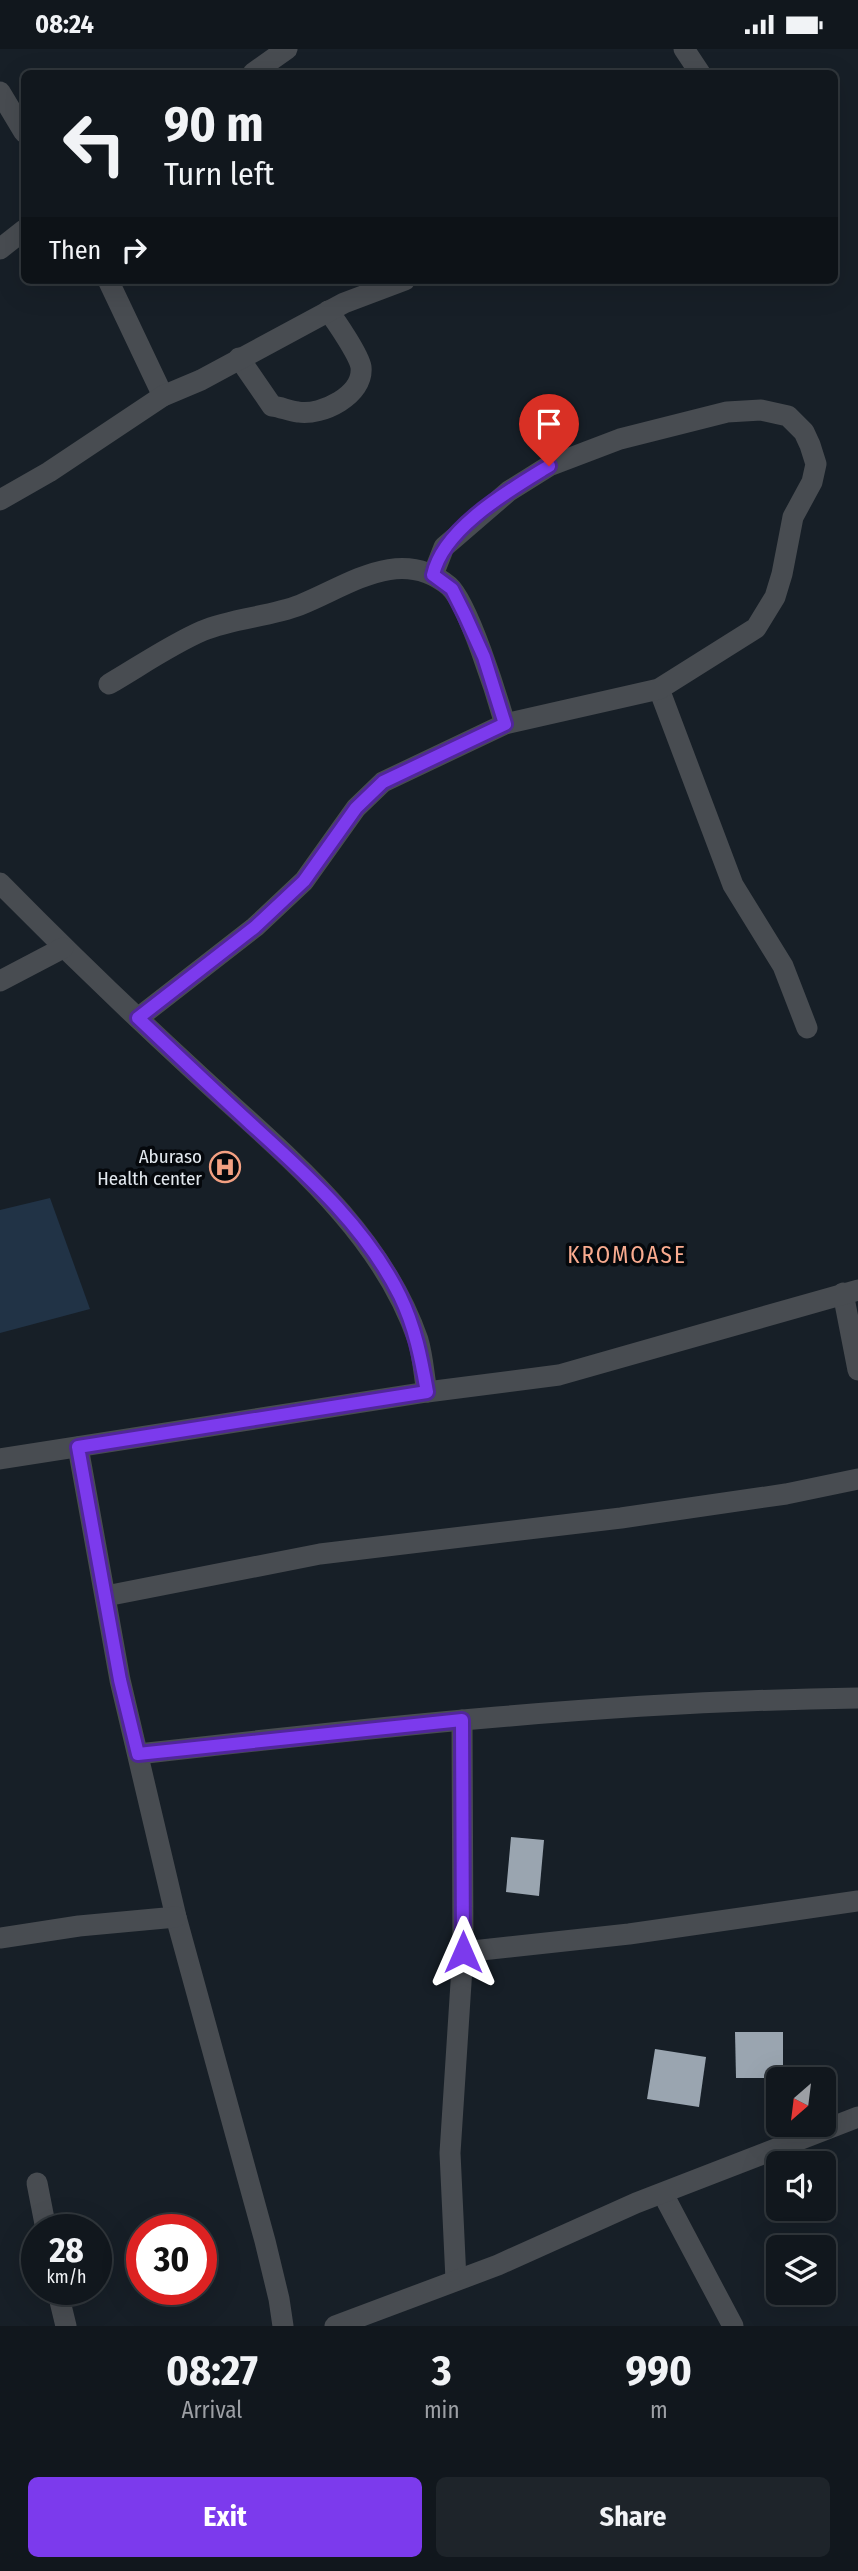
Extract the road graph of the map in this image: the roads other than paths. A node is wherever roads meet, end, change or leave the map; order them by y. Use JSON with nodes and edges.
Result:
{"nodes":[{"id":1,"x":287,"y":49,"type":"edge"},
{"id":2,"x":684,"y":49,"type":"edge"},
{"id":3,"x":257,"y":70,"type":"edge"},
{"id":4,"x":698,"y":70,"type":"edge"},
{"id":5,"x":0,"y":92,"type":"edge"},
{"id":6,"x":21,"y":127,"type":"edge"},
{"id":7,"x":21,"y":232,"type":"edge"},
{"id":8,"x":0,"y":249,"type":"edge"},
{"id":9,"x":110,"y":284,"type":"edge"},
{"id":10,"x":395,"y":284,"type":"edge"},
{"id":11,"x":328,"y":311,"type":"junction"},
{"id":12,"x":239,"y":358,"type":"junction"},
{"id":13,"x":163,"y":396,"type":"junction"},
{"id":14,"x":0,"y":500,"type":"edge"},
{"id":15,"x":433,"y":575,"type":"junction"},
{"id":16,"x":110,"y":684,"type":"dead end"},
{"id":17,"x":659,"y":689,"type":"junction"},
{"id":18,"x":505,"y":724,"type":"junction"},
{"id":19,"x":0,"y":883,"type":"edge"},
{"id":20,"x":63,"y":948,"type":"junction"},
{"id":21,"x":0,"y":981,"type":"edge"},
{"id":22,"x":138,"y":1018,"type":"junction"},
{"id":23,"x":807,"y":1028,"type":"dead end"},
{"id":24,"x":850,"y":1291,"type":"edge"},
{"id":25,"x":858,"y":1370,"type":"edge"},
{"id":26,"x":427,"y":1392,"type":"junction"},
{"id":27,"x":78,"y":1447,"type":"junction"},
{"id":28,"x":0,"y":1458,"type":"edge"},
{"id":29,"x":858,"y":1479,"type":"edge"},
{"id":30,"x":106,"y":1596,"type":"junction"},
{"id":31,"x":858,"y":1698,"type":"edge"},
{"id":32,"x":462,"y":1720,"type":"junction"},
{"id":33,"x":138,"y":1754,"type":"junction"},
{"id":34,"x":858,"y":1901,"type":"edge"},
{"id":35,"x":177,"y":1917,"type":"junction"},
{"id":36,"x":0,"y":1938,"type":"edge"},
{"id":37,"x":463,"y":1952,"type":"junction"},
{"id":38,"x":858,"y":2117,"type":"edge"},
{"id":39,"x":37,"y":2183,"type":"dead end"},
{"id":40,"x":663,"y":2194,"type":"junction"},
{"id":41,"x":43,"y":2214,"type":"edge"},
{"id":42,"x":456,"y":2280,"type":"junction"},
{"id":43,"x":61,"y":2305,"type":"edge"},
{"id":44,"x":66,"y":2326,"type":"edge"},
{"id":45,"x":283,"y":2326,"type":"edge"},
{"id":46,"x":335,"y":2326,"type":"edge"},
{"id":47,"x":733,"y":2326,"type":"edge"}],
"edges":[{"from":1,"to":3,"type":"street"},
{"from":2,"to":4,"type":"street"},
{"from":5,"to":6,"type":"street"},
{"from":7,"to":8,"type":"street"},
{"from":9,"to":13,"type":"street"},
{"from":10,"to":11,"type":"street"},
{"from":11,"to":12,"type":"street"},
{"from":11,"to":12,"type":"street"},
{"from":12,"to":13,"type":"street"},
{"from":13,"to":14,"type":"street"},
{"from":15,"to":16,"type":"street"},
{"from":15,"to":17,"type":"street"},
{"from":15,"to":18,"type":"street"},
{"from":17,"to":18,"type":"street"},
{"from":17,"to":23,"type":"street"},
{"from":18,"to":22,"type":"street"},
{"from":19,"to":20,"type":"street"},
{"from":20,"to":21,"type":"street"},
{"from":20,"to":22,"type":"street"},
{"from":22,"to":26,"type":"street"},
{"from":24,"to":25,"type":"street"},
{"from":24,"to":26,"type":"street"},
{"from":26,"to":27,"type":"street"},
{"from":27,"to":28,"type":"street"},
{"from":27,"to":30,"type":"street"},
{"from":29,"to":30,"type":"street"},
{"from":30,"to":33,"type":"street"},
{"from":31,"to":32,"type":"street"},
{"from":32,"to":33,"type":"street"},
{"from":32,"to":37,"type":"street"},
{"from":33,"to":35,"type":"street"},
{"from":34,"to":37,"type":"street"},
{"from":35,"to":36,"type":"street"},
{"from":35,"to":45,"type":"street"},
{"from":37,"to":42,"type":"street"},
{"from":38,"to":40,"type":"street"},
{"from":39,"to":41,"type":"street"},
{"from":40,"to":42,"type":"street"},
{"from":40,"to":47,"type":"street"},
{"from":42,"to":46,"type":"street"},
{"from":43,"to":44,"type":"street"}]}
